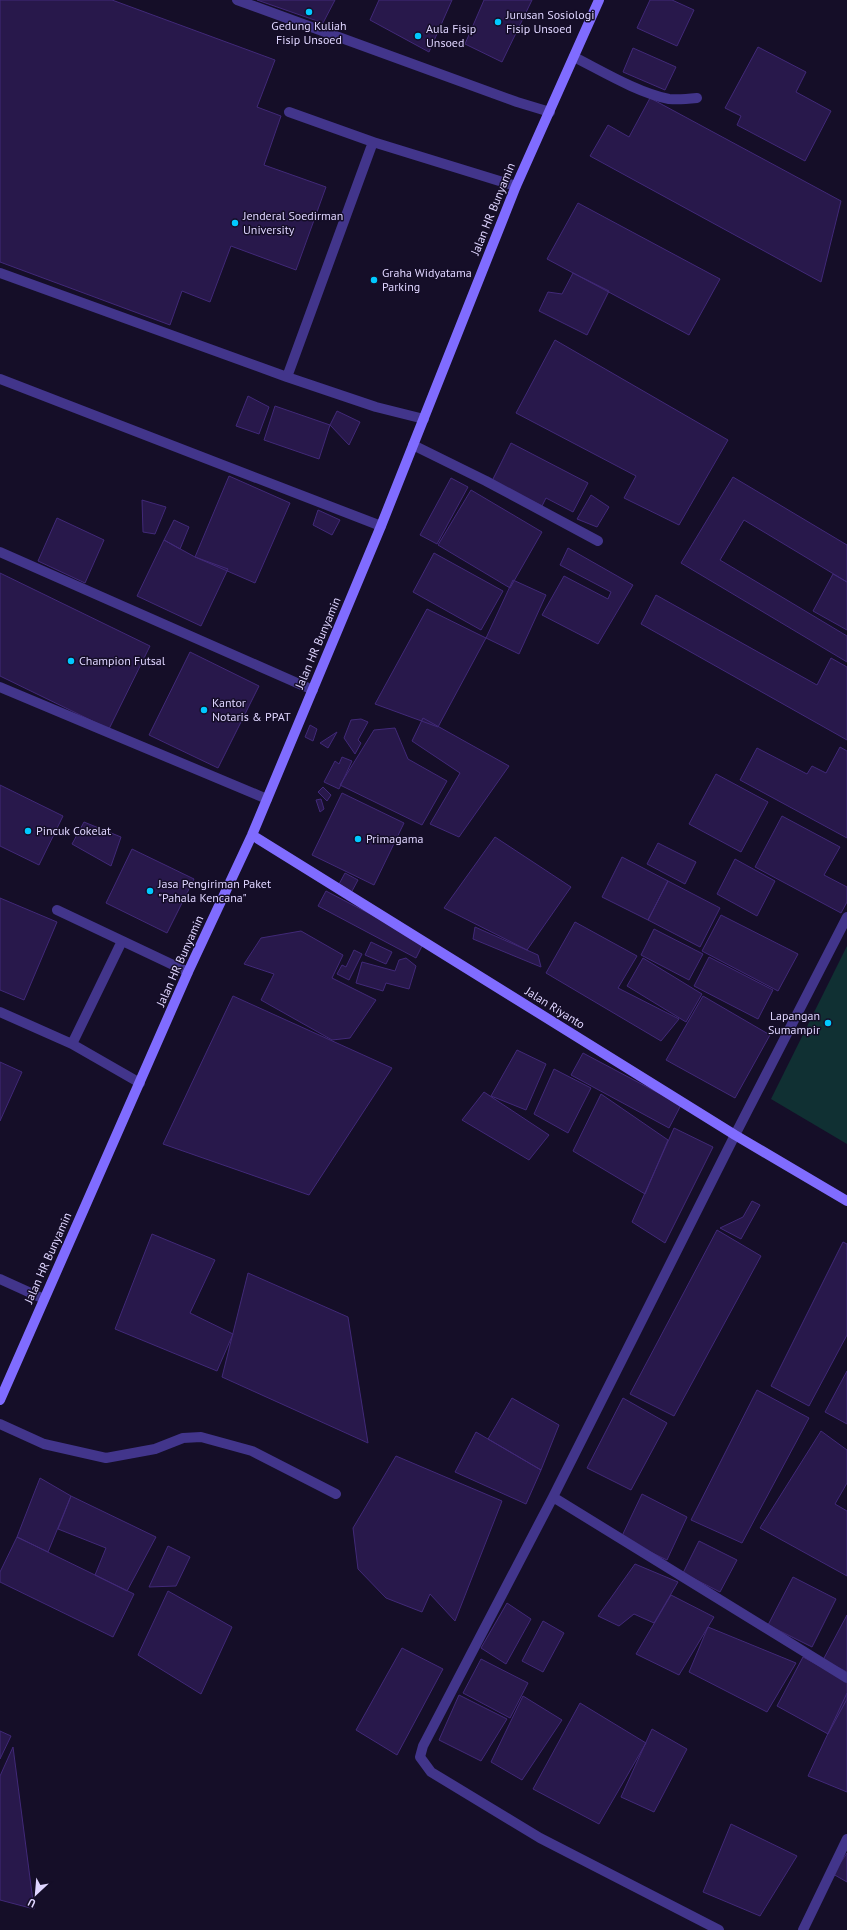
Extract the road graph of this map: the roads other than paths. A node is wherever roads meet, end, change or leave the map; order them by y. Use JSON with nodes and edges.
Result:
{"nodes":[{"id":1,"x":237,"y":0,"type":"edge"},
{"id":2,"x":599,"y":0,"type":"edge"},
{"id":3,"x":574,"y":57,"type":"junction"},
{"id":4,"x":697,"y":98,"type":"dead end"},
{"id":5,"x":289,"y":112,"type":"dead end"},
{"id":6,"x":550,"y":112,"type":"junction"},
{"id":7,"x":372,"y":142,"type":"junction"},
{"id":8,"x":516,"y":186,"type":"junction"},
{"id":9,"x":0,"y":273,"type":"edge"},
{"id":10,"x":287,"y":377,"type":"junction"},
{"id":11,"x":0,"y":379,"type":"edge"},
{"id":12,"x":424,"y":419,"type":"junction"},
{"id":13,"x":413,"y":445,"type":"junction"},
{"id":14,"x":381,"y":526,"type":"junction"},
{"id":15,"x":598,"y":541,"type":"dead end"},
{"id":16,"x":0,"y":552,"type":"edge"},
{"id":17,"x":0,"y":687,"type":"edge"},
{"id":18,"x":313,"y":690,"type":"junction"},
{"id":19,"x":267,"y":799,"type":"junction"},
{"id":20,"x":252,"y":835,"type":"junction"},
{"id":21,"x":56,"y":910,"type":"dead end"},
{"id":22,"x":847,"y":917,"type":"edge"},
{"id":23,"x":122,"y":940,"type":"junction"},
{"id":24,"x":188,"y":972,"type":"junction"},
{"id":25,"x":0,"y":1012,"type":"edge"},
{"id":26,"x":72,"y":1044,"type":"junction"},
{"id":27,"x":140,"y":1083,"type":"junction"},
{"id":28,"x":735,"y":1135,"type":"junction"},
{"id":29,"x":847,"y":1201,"type":"edge"},
{"id":30,"x":0,"y":1279,"type":"edge"},
{"id":31,"x":44,"y":1299,"type":"junction"},
{"id":32,"x":0,"y":1400,"type":"edge"},
{"id":33,"x":0,"y":1424,"type":"edge"},
{"id":34,"x":336,"y":1494,"type":"dead end"},
{"id":35,"x":553,"y":1497,"type":"junction"},
{"id":36,"x":847,"y":1678,"type":"edge"},
{"id":37,"x":847,"y":1839,"type":"edge"},
{"id":38,"x":719,"y":1930,"type":"edge"},
{"id":39,"x":803,"y":1930,"type":"edge"}],
"edges":[{"from":1,"to":6,"type":"street"},
{"from":2,"to":3,"type":"main road","name":"Jalan HR Bunyamin"},
{"from":3,"to":4,"type":"street"},
{"from":3,"to":6,"type":"main road","name":"Jalan HR Bunyamin"},
{"from":5,"to":7,"type":"street"},
{"from":6,"to":8,"type":"main road","name":"Jalan HR Bunyamin"},
{"from":7,"to":8,"type":"street"},
{"from":7,"to":10,"type":"street"},
{"from":8,"to":12,"type":"main road","name":"Jalan HR Bunyamin"},
{"from":9,"to":10,"type":"street"},
{"from":10,"to":12,"type":"street"},
{"from":11,"to":14,"type":"street"},
{"from":12,"to":13,"type":"main road","name":"Jalan HR Bunyamin"},
{"from":13,"to":14,"type":"main road","name":"Jalan HR Bunyamin"},
{"from":13,"to":15,"type":"street"},
{"from":14,"to":18,"type":"main road","name":"Jalan HR Bunyamin"},
{"from":16,"to":18,"type":"street"},
{"from":17,"to":19,"type":"street"},
{"from":18,"to":19,"type":"main road","name":"Jalan HR Bunyamin"},
{"from":19,"to":20,"type":"main road","name":"Jalan HR Bunyamin"},
{"from":20,"to":24,"type":"main road","name":"Jalan HR Bunyamin"},
{"from":20,"to":28,"type":"main road","name":"Jalan Riyanto"},
{"from":21,"to":23,"type":"street"},
{"from":22,"to":28,"type":"street"},
{"from":23,"to":24,"type":"street"},
{"from":23,"to":26,"type":"street"},
{"from":24,"to":27,"type":"main road","name":"Jalan HR Bunyamin"},
{"from":25,"to":26,"type":"street"},
{"from":26,"to":27,"type":"street"},
{"from":27,"to":31,"type":"main road","name":"Jalan HR Bunyamin"},
{"from":28,"to":29,"type":"main road","name":"Jalan Riyanto"},
{"from":28,"to":35,"type":"street"},
{"from":30,"to":31,"type":"street"},
{"from":31,"to":32,"type":"main road","name":"Jalan HR Bunyamin"},
{"from":33,"to":34,"type":"street"},
{"from":35,"to":36,"type":"street"},
{"from":35,"to":38,"type":"street"},
{"from":37,"to":39,"type":"street"}]}
